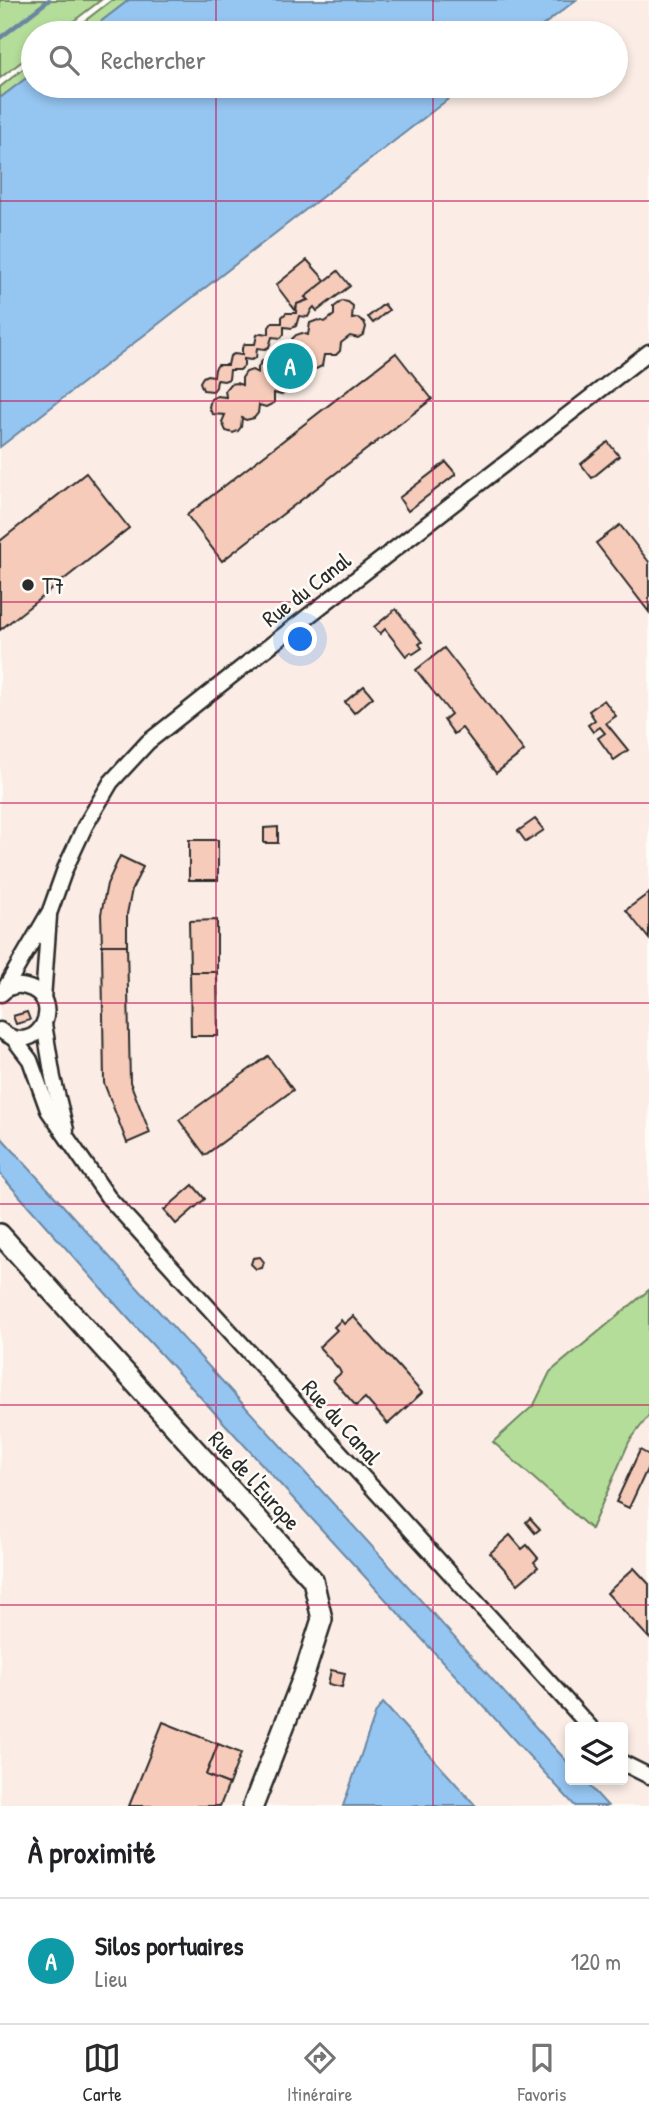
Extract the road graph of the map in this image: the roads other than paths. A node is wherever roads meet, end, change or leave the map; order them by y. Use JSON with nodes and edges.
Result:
{"nodes":[{"id":1,"x":649,"y":352,"type":"edge"},
{"id":2,"x":50,"y":911,"type":"junction"},
{"id":3,"x":2,"y":992,"type":"edge"},
{"id":4,"x":43,"y":999,"type":"junction"},
{"id":5,"x":44,"y":1024,"type":"junction"},
{"id":6,"x":0,"y":1030,"type":"edge"},
{"id":7,"x":14,"y":1039,"type":"junction"},
{"id":8,"x":69,"y":1141,"type":"junction"},
{"id":9,"x":0,"y":1234,"type":"edge"},
{"id":10,"x":585,"y":1722,"type":"edge"},
{"id":11,"x":628,"y":1766,"type":"edge"},
{"id":12,"x":649,"y":1776,"type":"edge"},
{"id":13,"x":253,"y":1806,"type":"edge"}],
"edges":[{"from":1,"to":2,"type":"street","name":"Rue du Canal"},
{"from":2,"to":3,"type":"street","name":"Rue du Canal"},
{"from":2,"to":4,"type":"street","name":"Rue du Canal"},
{"from":3,"to":4,"type":"street","name":"Rue du Canal"},
{"from":4,"to":5,"type":"street","name":"Rue du Canal"},
{"from":5,"to":7,"type":"street"},
{"from":5,"to":8,"type":"street","name":"Rue du Canal"},
{"from":6,"to":7,"type":"street","name":"Rue du Canal"},
{"from":7,"to":8,"type":"street","name":"Rue du Canal"},
{"from":8,"to":10,"type":"street","name":"Rue du Canal"},
{"from":9,"to":13,"type":"street","name":"Rue de l'Europe"},
{"from":11,"to":12,"type":"street"}]}
